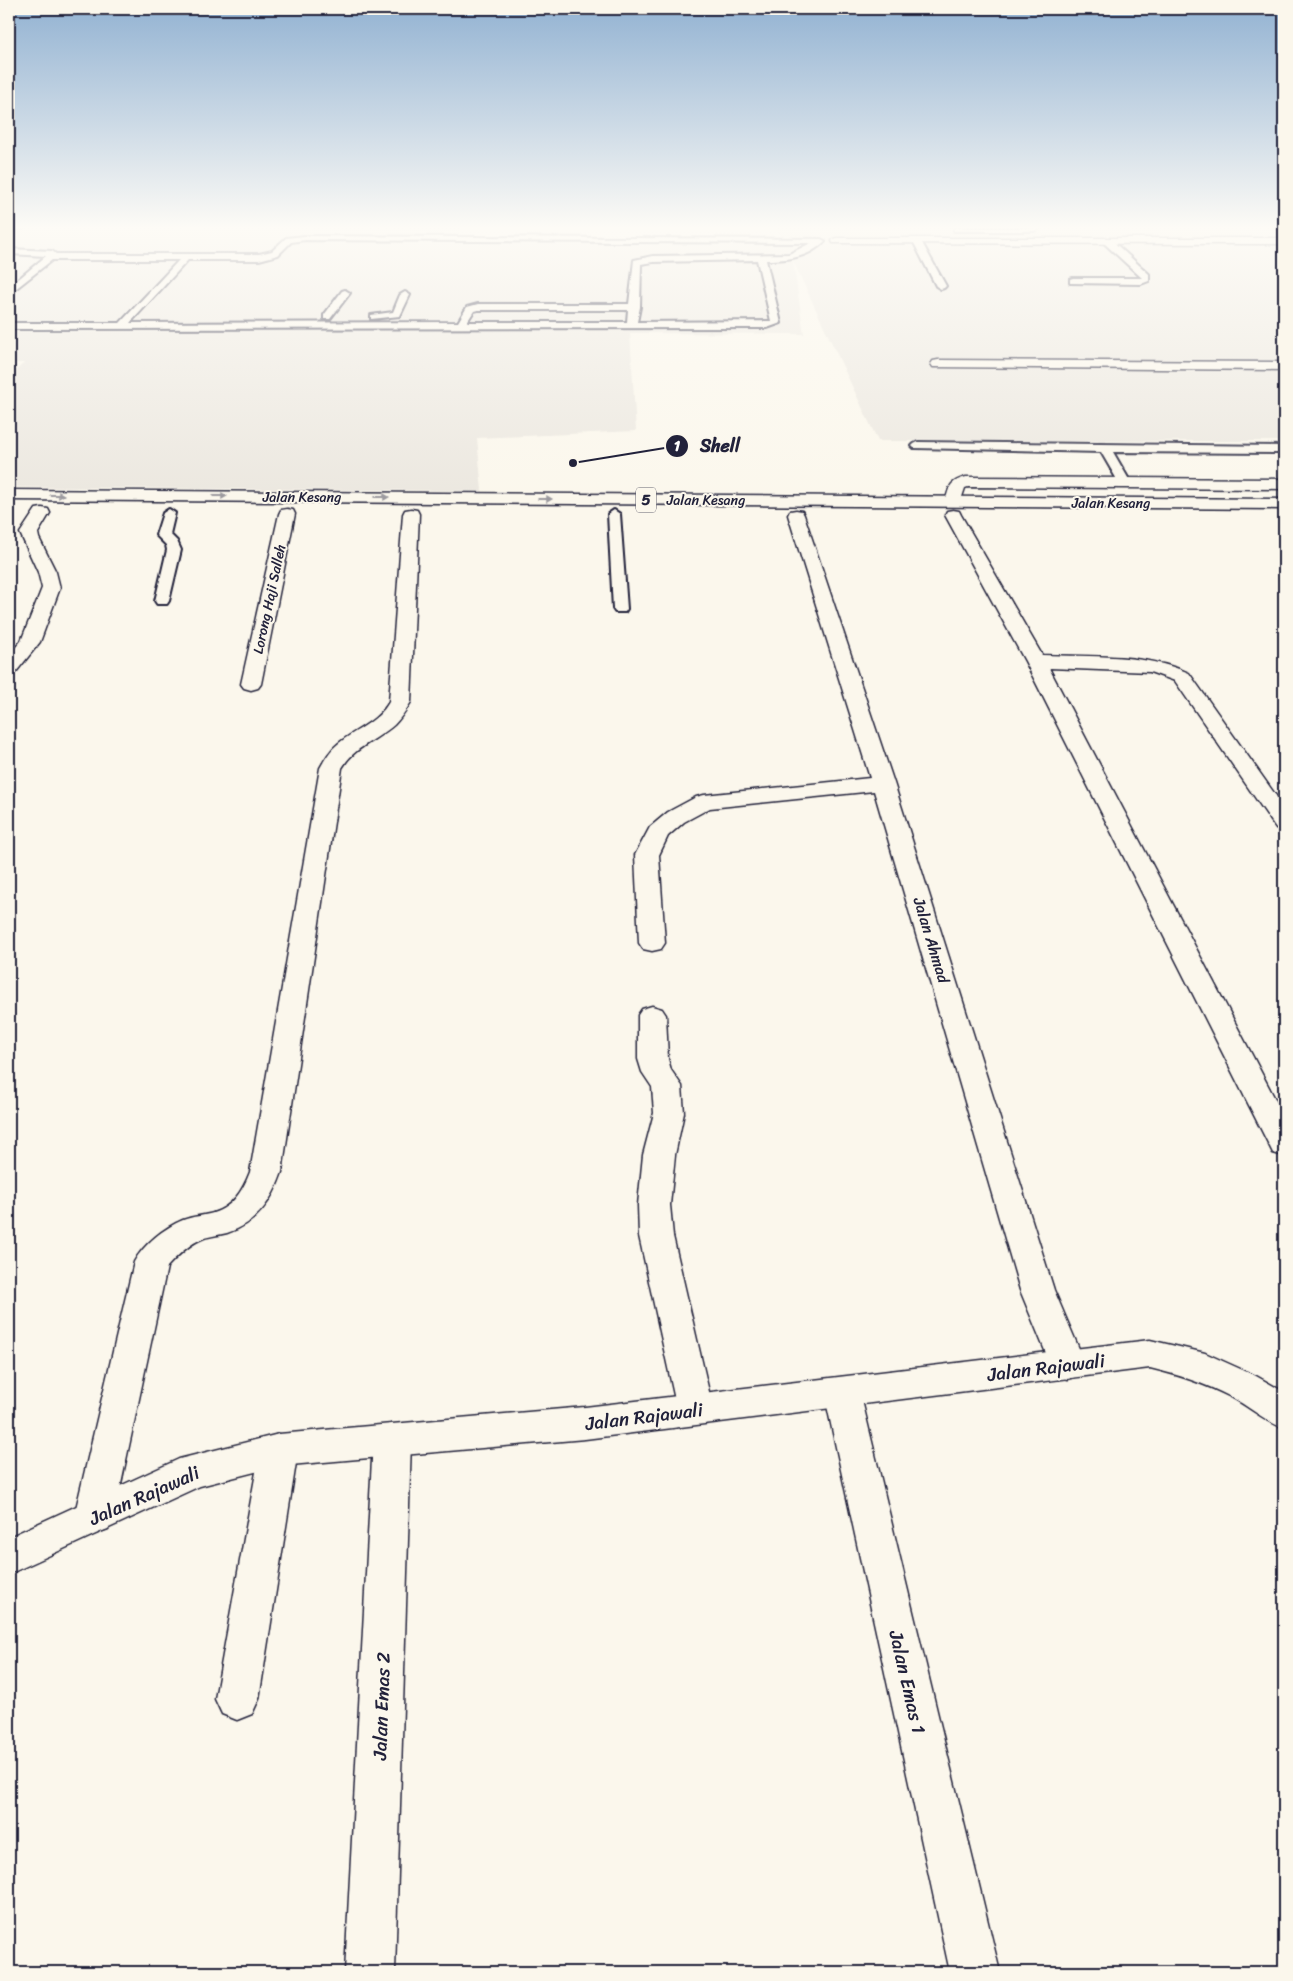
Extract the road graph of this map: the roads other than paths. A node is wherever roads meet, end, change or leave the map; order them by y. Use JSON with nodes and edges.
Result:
{"nodes":[{"id":1,"x":127,"y":320,"type":"edge"},
{"id":2,"x":324,"y":320,"type":"edge"},
{"id":3,"x":464,"y":320,"type":"edge"},
{"id":4,"x":633,"y":320,"type":"edge"},
{"id":5,"x":775,"y":320,"type":"edge"},
{"id":6,"x":320,"y":325,"type":"junction"},
{"id":7,"x":461,"y":325,"type":"junction"},
{"id":8,"x":632,"y":325,"type":"junction"},
{"id":9,"x":9,"y":326,"type":"edge"},
{"id":10,"x":122,"y":326,"type":"junction"},
{"id":11,"x":938,"y":364,"type":"dead end"},
{"id":12,"x":1284,"y":366,"type":"edge"},
{"id":13,"x":918,"y":446,"type":"dead end"},
{"id":14,"x":1106,"y":449,"type":"junction"},
{"id":15,"x":1284,"y":450,"type":"edge"},
{"id":16,"x":1125,"y":483,"type":"junction"},
{"id":17,"x":1284,"y":484,"type":"edge"},
{"id":18,"x":9,"y":495,"type":"edge"},
{"id":19,"x":954,"y":501,"type":"junction"},
{"id":20,"x":1284,"y":504,"type":"edge"},
{"id":21,"x":41,"y":513,"type":"dead end"},
{"id":22,"x":150,"y":513,"type":"dead end"},
{"id":23,"x":169,"y":513,"type":"junction"},
{"id":24,"x":188,"y":513,"type":"dead end"},
{"id":25,"x":267,"y":514,"type":"dead end"},
{"id":26,"x":287,"y":514,"type":"junction"},
{"id":27,"x":306,"y":514,"type":"dead end"},
{"id":28,"x":373,"y":514,"type":"dead end"},
{"id":29,"x":411,"y":514,"type":"junction"},
{"id":30,"x":614,"y":514,"type":"junction"},
{"id":31,"x":796,"y":515,"type":"junction"},
{"id":32,"x":1284,"y":516,"type":"edge"},
{"id":33,"x":162,"y":601,"type":"dead end"},
{"id":34,"x":620,"y":608,"type":"dead end"},
{"id":35,"x":1035,"y":661,"type":"junction"},
{"id":36,"x":9,"y":668,"type":"edge"},
{"id":37,"x":251,"y":684,"type":"dead end"},
{"id":38,"x":883,"y":783,"type":"junction"},
{"id":39,"x":1284,"y":823,"type":"edge"},
{"id":40,"x":652,"y":943,"type":"dead end"},
{"id":41,"x":652,"y":1014,"type":"dead end"},
{"id":42,"x":1284,"y":1145,"type":"edge"},
{"id":43,"x":1068,"y":1365,"type":"junction"},
{"id":44,"x":842,"y":1392,"type":"junction"},
{"id":45,"x":695,"y":1410,"type":"junction"},
{"id":46,"x":1284,"y":1413,"type":"edge"},
{"id":47,"x":392,"y":1440,"type":"junction"},
{"id":48,"x":278,"y":1450,"type":"junction"},
{"id":49,"x":94,"y":1517,"type":"junction"},
{"id":50,"x":9,"y":1556,"type":"edge"},
{"id":51,"x":237,"y":1699,"type":"dead end"},
{"id":52,"x":370,"y":1972,"type":"edge"},
{"id":53,"x":975,"y":1972,"type":"edge"}],
"edges":[{"from":1,"to":10,"type":"lane"},
{"from":2,"to":6,"type":"lane"},
{"from":3,"to":7,"type":"lane"},
{"from":4,"to":8,"type":"lane"},
{"from":5,"to":8,"type":"lane"},
{"from":6,"to":7,"type":"lane"},
{"from":6,"to":10,"type":"lane"},
{"from":7,"to":8,"type":"lane"},
{"from":9,"to":10,"type":"lane"},
{"from":11,"to":12,"type":"street"},
{"from":13,"to":14,"type":"lane"},
{"from":14,"to":15,"type":"lane"},
{"from":14,"to":16,"type":"lane"},
{"from":16,"to":17,"type":"street"},
{"from":16,"to":19,"type":"street"},
{"from":18,"to":19,"type":"street","name":"Jalan Kesang","number":"5","one_way":true},
{"from":19,"to":20,"type":"street","name":"Jalan Kesang","number":"5"},
{"from":19,"to":31,"type":"street","name":"Jalan Kesang","number":"5"},
{"from":19,"to":32,"type":"street","name":"Jalan Kesang","number":"5"},
{"from":19,"to":35,"type":"street"},
{"from":21,"to":36,"type":"street"},
{"from":22,"to":23,"type":"street"},
{"from":23,"to":24,"type":"street"},
{"from":23,"to":33,"type":"lane"},
{"from":25,"to":26,"type":"street","name":"Jalan Kesang"},
{"from":26,"to":27,"type":"street","name":"Jalan Kesang"},
{"from":26,"to":37,"type":"street","name":"Lorong Haji Salleh"},
{"from":28,"to":29,"type":"street","name":"Jalan Kesang","number":"5"},
{"from":29,"to":30,"type":"street","name":"Jalan Kesang","number":"5"},
{"from":29,"to":49,"type":"street"},
{"from":30,"to":31,"type":"street","name":"Jalan Kesang","number":"5"},
{"from":30,"to":34,"type":"lane"},
{"from":31,"to":38,"type":"street","name":"Jalan Ahmad"},
{"from":35,"to":39,"type":"street"},
{"from":35,"to":42,"type":"street"},
{"from":38,"to":40,"type":"street"},
{"from":38,"to":43,"type":"street","name":"Jalan Ahmad"},
{"from":41,"to":45,"type":"street"},
{"from":43,"to":44,"type":"street","name":"Jalan Rajawali"},
{"from":43,"to":46,"type":"street","name":"Jalan Rajawali"},
{"from":44,"to":45,"type":"street","name":"Jalan Rajawali"},
{"from":44,"to":53,"type":"street","name":"Jalan Emas 1"},
{"from":45,"to":47,"type":"street","name":"Jalan Rajawali"},
{"from":47,"to":48,"type":"street","name":"Jalan Rajawali"},
{"from":47,"to":52,"type":"street","name":"Jalan Emas 2"},
{"from":48,"to":49,"type":"street","name":"Jalan Rajawali"},
{"from":48,"to":51,"type":"street"},
{"from":49,"to":50,"type":"street","name":"Jalan Rajawali"}]}
